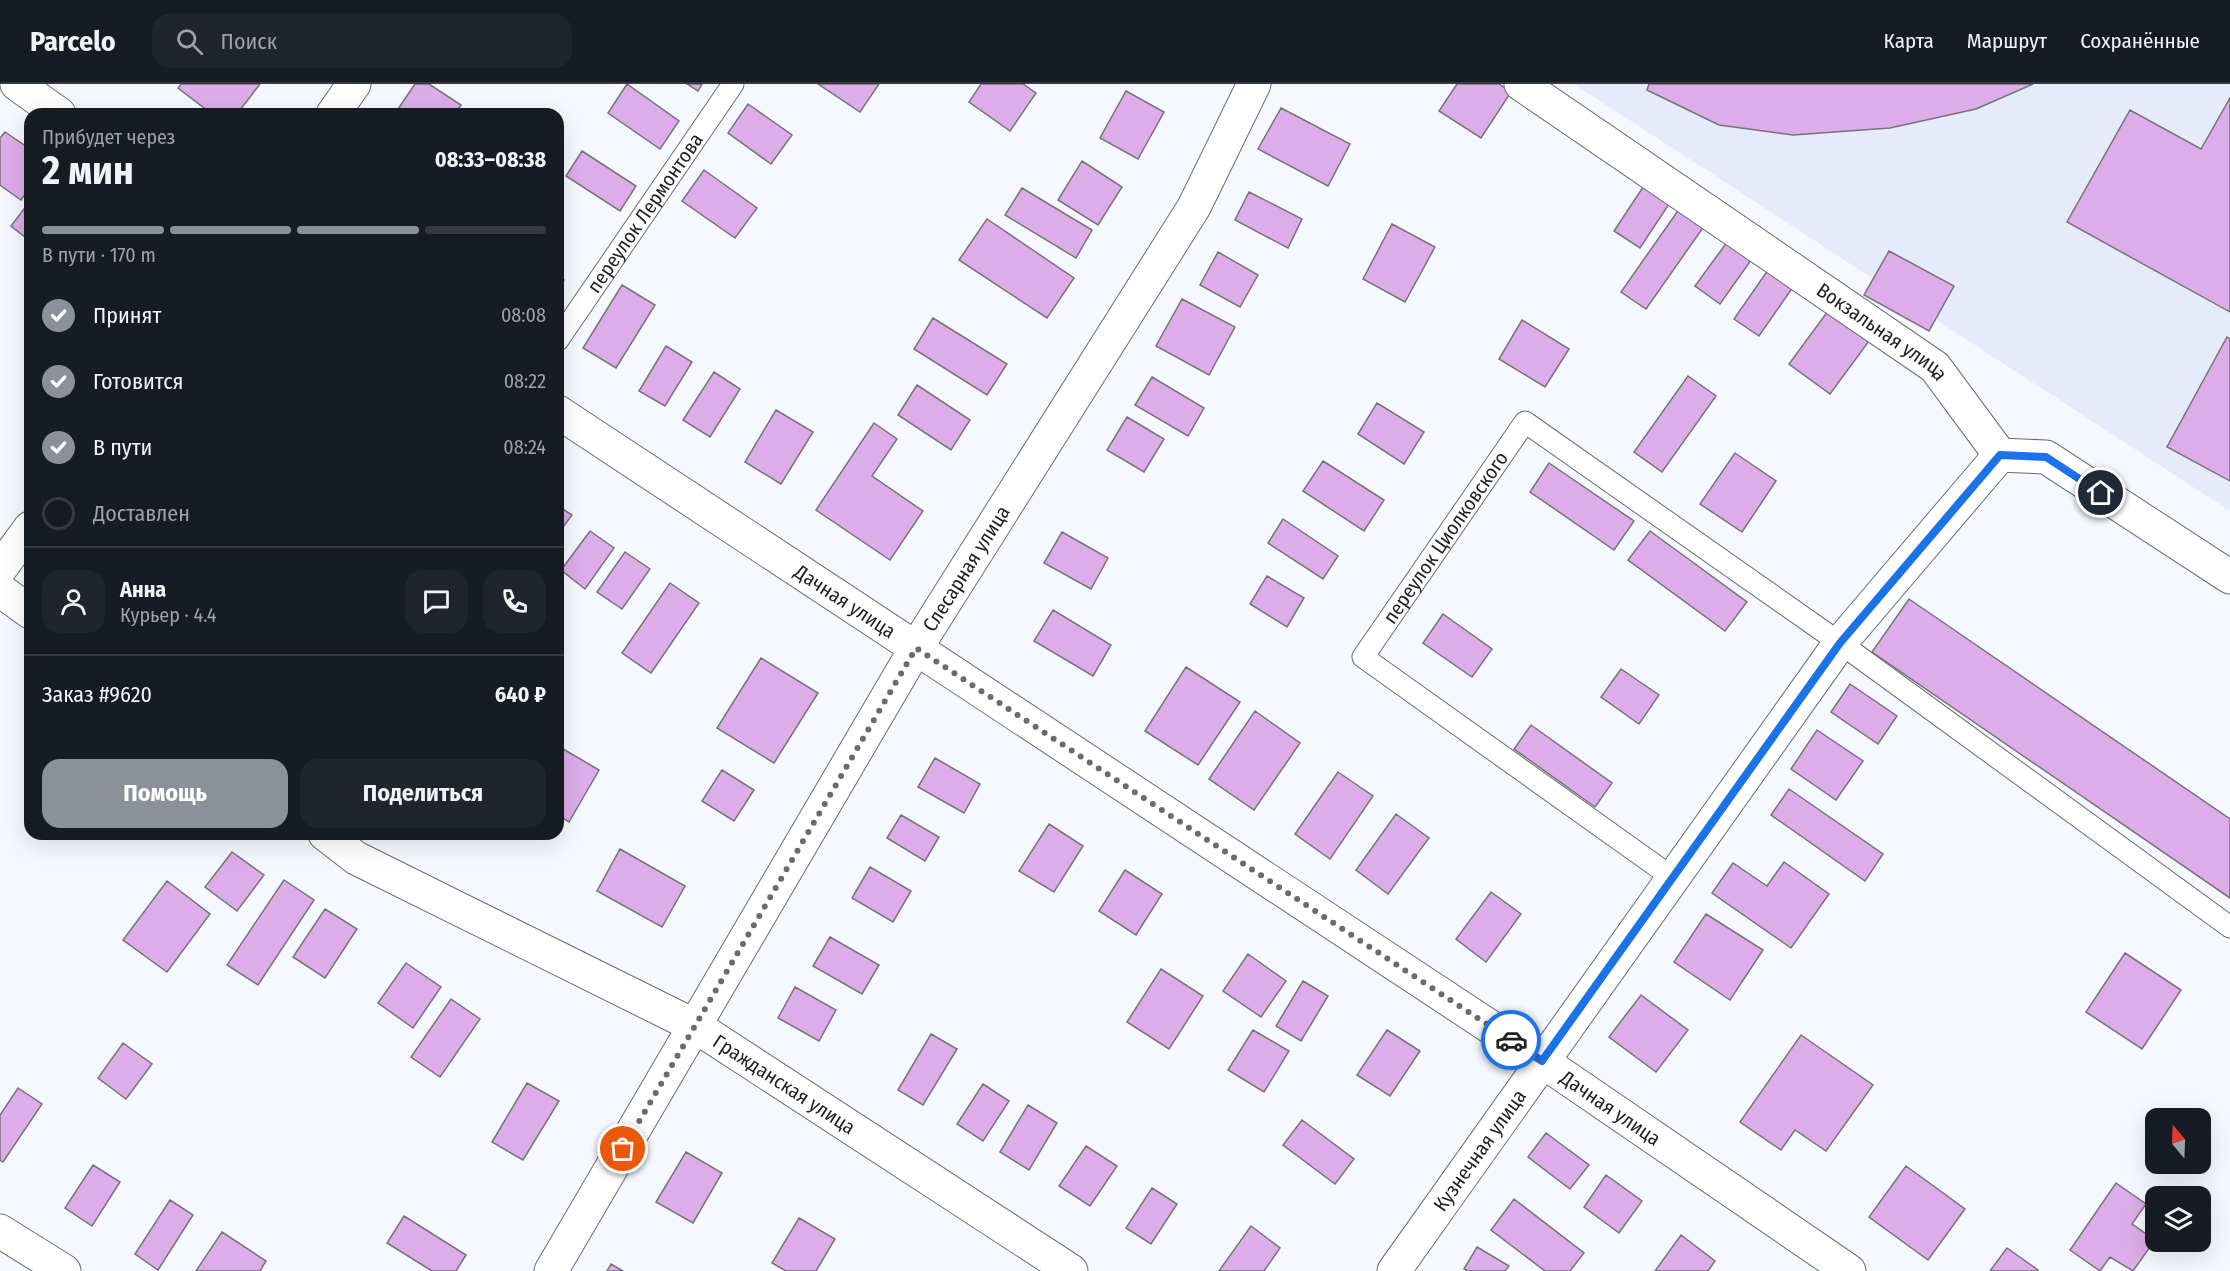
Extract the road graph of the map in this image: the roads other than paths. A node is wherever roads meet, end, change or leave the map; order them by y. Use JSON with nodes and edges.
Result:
{"nodes":[{"id":1,"x":17,"y":84,"type":"edge"},
{"id":2,"x":354,"y":84,"type":"edge"},
{"id":3,"x":733,"y":84,"type":"edge"},
{"id":4,"x":1254,"y":84,"type":"edge"},
{"id":5,"x":1521,"y":84,"type":"edge"},
{"id":6,"x":50,"y":108,"type":"edge"},
{"id":7,"x":337,"y":108,"type":"edge"},
{"id":8,"x":564,"y":330,"type":"edge"},
{"id":9,"x":564,"y":416,"type":"edge"},
{"id":10,"x":2000,"y":455,"type":"junction"},
{"id":11,"x":24,"y":536,"type":"edge"},
{"id":12,"x":0,"y":569,"type":"edge"},
{"id":13,"x":2230,"y":577,"type":"edge"},
{"id":14,"x":0,"y":590,"type":"edge"},
{"id":15,"x":24,"y":608,"type":"edge"},
{"id":16,"x":1840,"y":643,"type":"junction"},
{"id":17,"x":916,"y":648,"type":"junction"},
{"id":18,"x":333,"y":840,"type":"edge"},
{"id":19,"x":1673,"y":878,"type":"junction"},
{"id":20,"x":2230,"y":927,"type":"edge"},
{"id":21,"x":694,"y":1026,"type":"junction"},
{"id":22,"x":1542,"y":1061,"type":"junction"},
{"id":23,"x":0,"y":1231,"type":"edge"},
{"id":24,"x":64,"y":1271,"type":"edge"},
{"id":25,"x":551,"y":1271,"type":"edge"},
{"id":26,"x":1071,"y":1271,"type":"edge"},
{"id":27,"x":1394,"y":1271,"type":"edge"},
{"id":28,"x":1849,"y":1271,"type":"edge"}],
"edges":[{"from":1,"to":6,"type":"street"},
{"from":2,"to":7,"type":"street"},
{"from":3,"to":8,"type":"lane","name":"переулок Лермонтова"},
{"from":4,"to":17,"type":"street","name":"Слесарная улица"},
{"from":5,"to":10,"type":"street","name":"Вокзальная улица"},
{"from":9,"to":17,"type":"street","name":"Дачная улица"},
{"from":10,"to":13,"type":"street"},
{"from":10,"to":16,"type":"street","name":"Кузнечная улица"},
{"from":11,"to":12,"type":"street"},
{"from":14,"to":15,"type":"street"},
{"from":16,"to":19,"type":"street","name":"Кузнечная улица"},
{"from":16,"to":19,"type":"lane","name":"переулок Циолковского"},
{"from":16,"to":20,"type":"lane"},
{"from":17,"to":21,"type":"street","name":"Слесарная улица"},
{"from":17,"to":22,"type":"street","name":"Дачная улица"},
{"from":18,"to":21,"type":"street","name":"Гражданская улица"},
{"from":19,"to":22,"type":"street","name":"Кузнечная улица"},
{"from":21,"to":25,"type":"street","name":"Слесарная улица"},
{"from":21,"to":26,"type":"street","name":"Гражданская улица"},
{"from":22,"to":27,"type":"street","name":"Кузнечная улица"},
{"from":22,"to":28,"type":"street","name":"Дачная улица"},
{"from":23,"to":24,"type":"street"}]}
